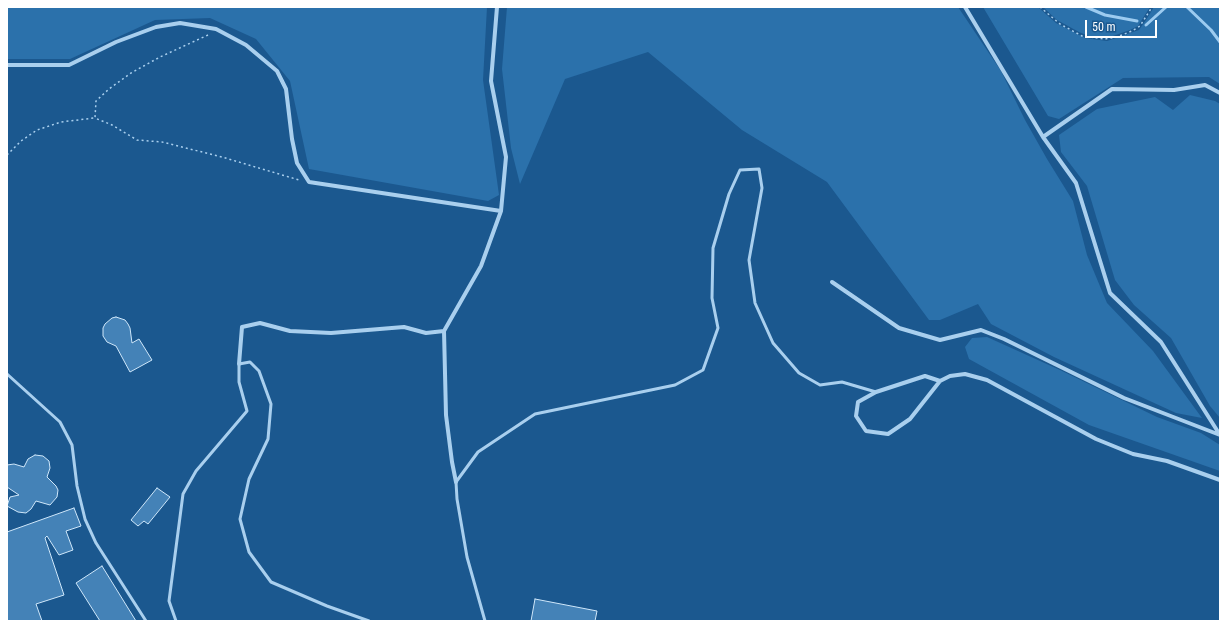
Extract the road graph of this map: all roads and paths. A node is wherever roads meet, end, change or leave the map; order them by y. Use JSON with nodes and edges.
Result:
{"nodes":[{"id":1,"x":497,"y":7,"type":"edge"},
{"id":2,"x":966,"y":7,"type":"edge"},
{"id":3,"x":1040,"y":7,"type":"edge"},
{"id":4,"x":1152,"y":7,"type":"edge"},
{"id":5,"x":216,"y":29,"type":"junction"},
{"id":6,"x":7,"y":65,"type":"edge"},
{"id":7,"x":1220,"y":93,"type":"edge"},
{"id":8,"x":95,"y":118,"type":"junction"},
{"id":9,"x":1043,"y":136,"type":"junction"},
{"id":10,"x":7,"y":155,"type":"edge"},
{"id":11,"x":309,"y":182,"type":"junction"},
{"id":12,"x":501,"y":211,"type":"junction"},
{"id":13,"x":832,"y":282,"type":"dead end"},
{"id":14,"x":444,"y":331,"type":"junction"},
{"id":15,"x":239,"y":364,"type":"junction"},
{"id":16,"x":7,"y":374,"type":"edge"},
{"id":17,"x":940,"y":381,"type":"junction"},
{"id":18,"x":876,"y":392,"type":"junction"},
{"id":19,"x":1220,"y":435,"type":"edge"},
{"id":20,"x":1220,"y":480,"type":"edge"},
{"id":21,"x":456,"y":482,"type":"junction"},
{"id":22,"x":146,"y":621,"type":"edge"},
{"id":23,"x":176,"y":621,"type":"edge"},
{"id":24,"x":369,"y":621,"type":"edge"},
{"id":25,"x":485,"y":621,"type":"edge"}],
"edges":[{"from":1,"to":12,"type":"street"},
{"from":2,"to":9,"type":"street"},
{"from":3,"to":4,"type":"path"},
{"from":5,"to":6,"type":"street"},
{"from":5,"to":8,"type":"path"},
{"from":5,"to":11,"type":"street"},
{"from":7,"to":9,"type":"street"},
{"from":8,"to":10,"type":"path"},
{"from":8,"to":11,"type":"path"},
{"from":9,"to":19,"type":"street"},
{"from":11,"to":12,"type":"street"},
{"from":12,"to":14,"type":"street"},
{"from":13,"to":19,"type":"street"},
{"from":14,"to":15,"type":"street"},
{"from":14,"to":21,"type":"street"},
{"from":15,"to":23,"type":"lane"},
{"from":15,"to":24,"type":"lane"},
{"from":16,"to":22,"type":"lane"},
{"from":17,"to":18,"type":"street"},
{"from":17,"to":18,"type":"street"},
{"from":17,"to":20,"type":"street"},
{"from":18,"to":21,"type":"lane"},
{"from":21,"to":25,"type":"lane"}]}
